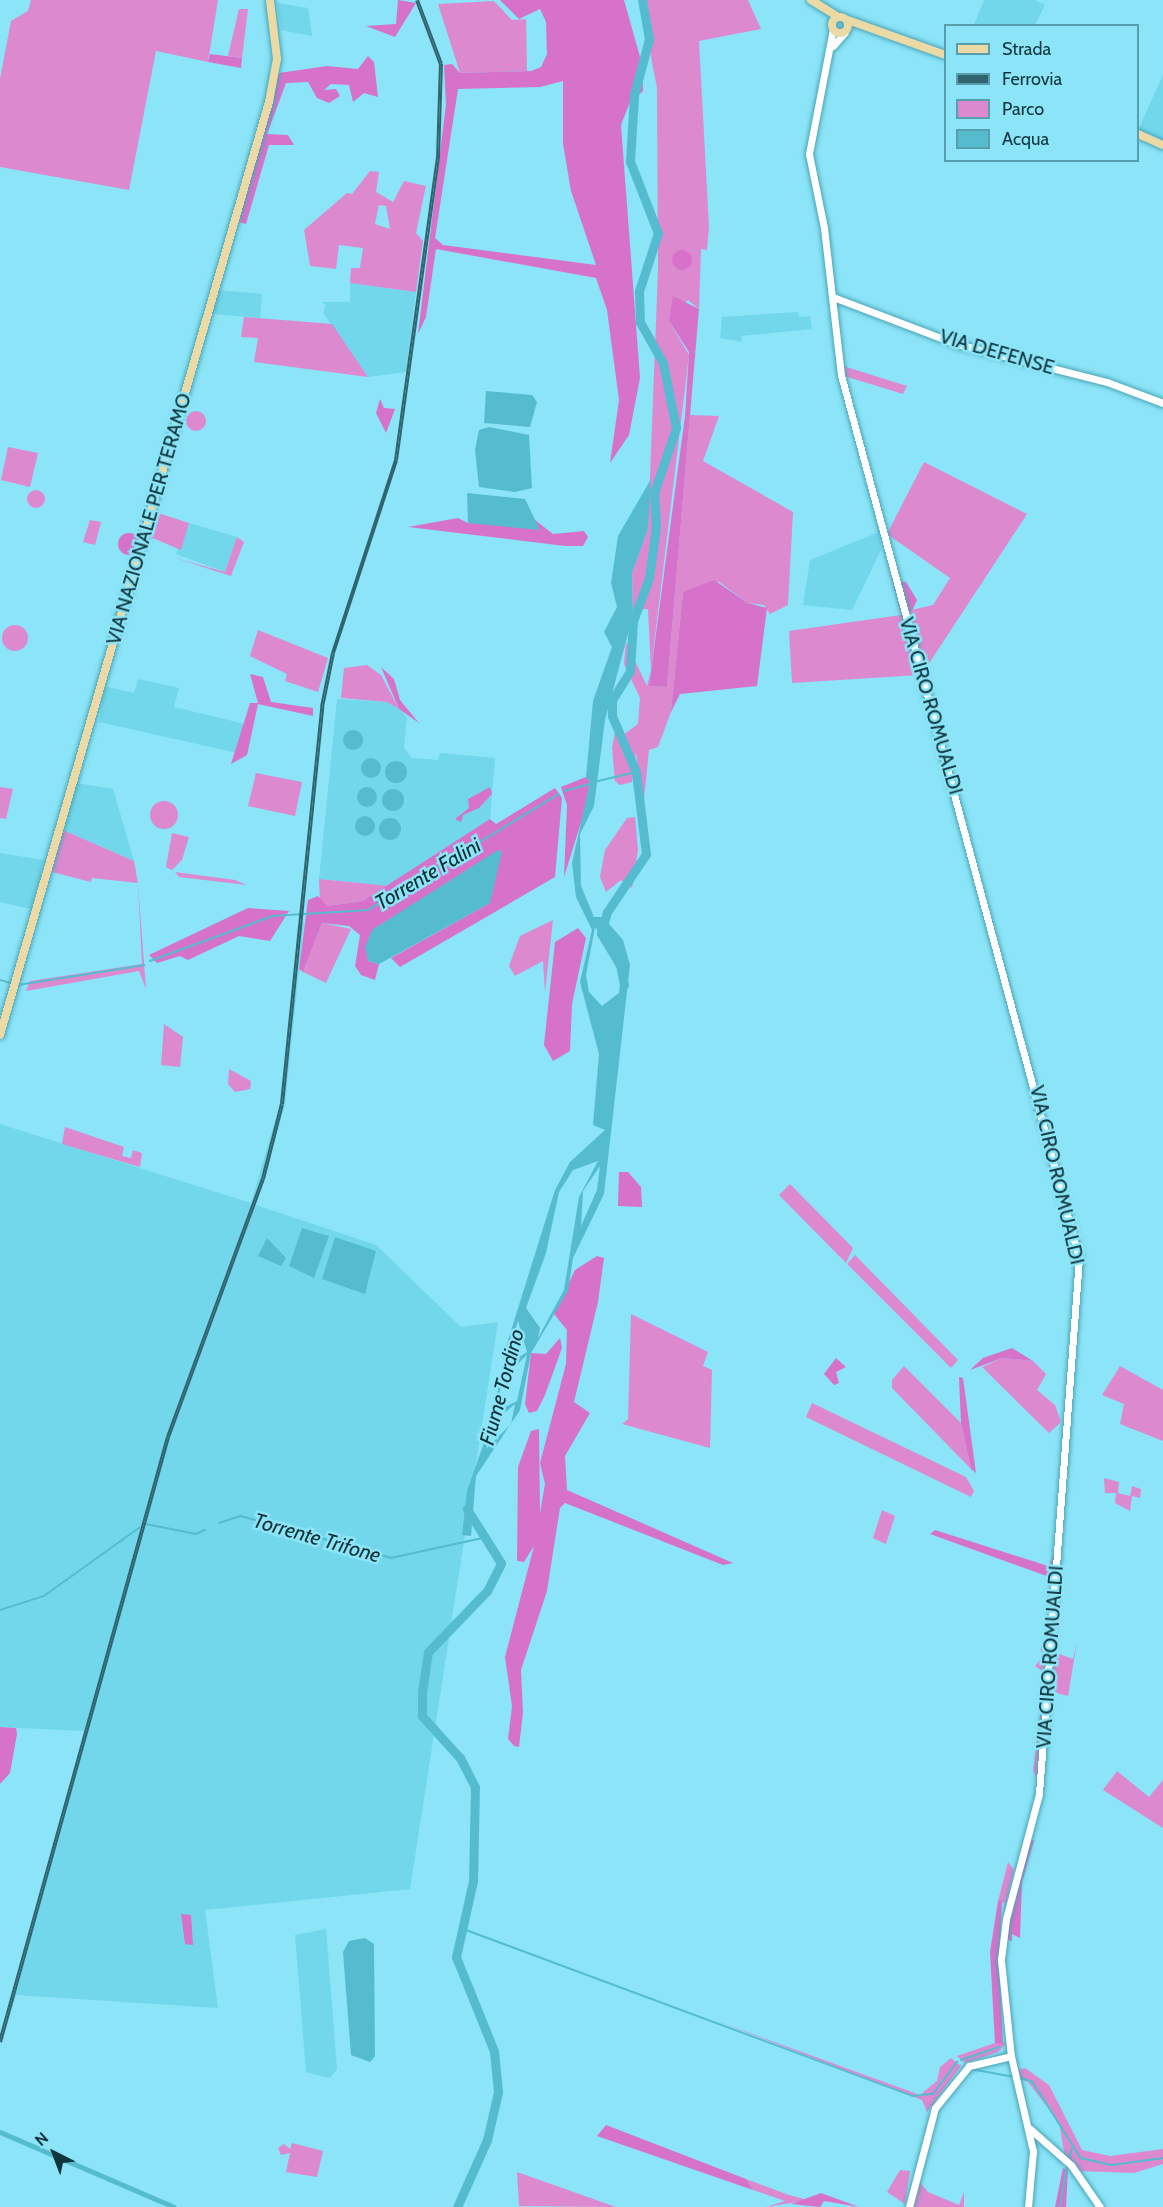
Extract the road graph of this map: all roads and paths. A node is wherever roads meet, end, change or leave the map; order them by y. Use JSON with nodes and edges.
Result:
{"nodes":[{"id":1,"x":270,"y":0,"type":"edge"},
{"id":2,"x":815,"y":2,"type":"edge"},
{"id":3,"x":838,"y":17,"type":"junction"},
{"id":4,"x":847,"y":27,"type":"junction"},
{"id":5,"x":833,"y":28,"type":"junction"},
{"id":6,"x":832,"y":48,"type":"junction"},
{"id":7,"x":944,"y":55,"type":"edge"},
{"id":8,"x":1139,"y":135,"type":"edge"},
{"id":9,"x":1163,"y":145,"type":"edge"},
{"id":10,"x":833,"y":297,"type":"junction"},
{"id":11,"x":1163,"y":403,"type":"edge"},
{"id":12,"x":0,"y":1035,"type":"edge"},
{"id":13,"x":1011,"y":2056,"type":"junction"},
{"id":14,"x":1029,"y":2128,"type":"junction"},
{"id":15,"x":909,"y":2207,"type":"edge"},
{"id":16,"x":1028,"y":2207,"type":"edge"},
{"id":17,"x":1100,"y":2207,"type":"edge"}],
"edges":[{"from":1,"to":12,"type":"main road","name":"VIA NAZIONALE PER TERAMO"},
{"from":2,"to":3,"type":"main road"},
{"from":2,"to":5,"type":"main road"},
{"from":3,"to":4,"type":"main road"},
{"from":3,"to":5,"type":"main road"},
{"from":4,"to":5,"type":"main road"},
{"from":4,"to":6,"type":"main road"},
{"from":4,"to":7,"type":"main road"},
{"from":5,"to":6,"type":"main road","name":"VIA CIRO ROMUALDI"},
{"from":6,"to":10,"type":"main road","name":"VIA CIRO ROMUALDI"},
{"from":8,"to":9,"type":"main road"},
{"from":10,"to":11,"type":"main road","name":"VIA DEFENSE"},
{"from":10,"to":13,"type":"main road","name":"VIA CIRO ROMUALDI"},
{"from":13,"to":14,"type":"main road","name":"VIA CIRO ROMUALDI"},
{"from":13,"to":15,"type":"main road"},
{"from":14,"to":16,"type":"main road","name":"VIA CIRO ROMUALDI"},
{"from":14,"to":17,"type":"main road"}]}
